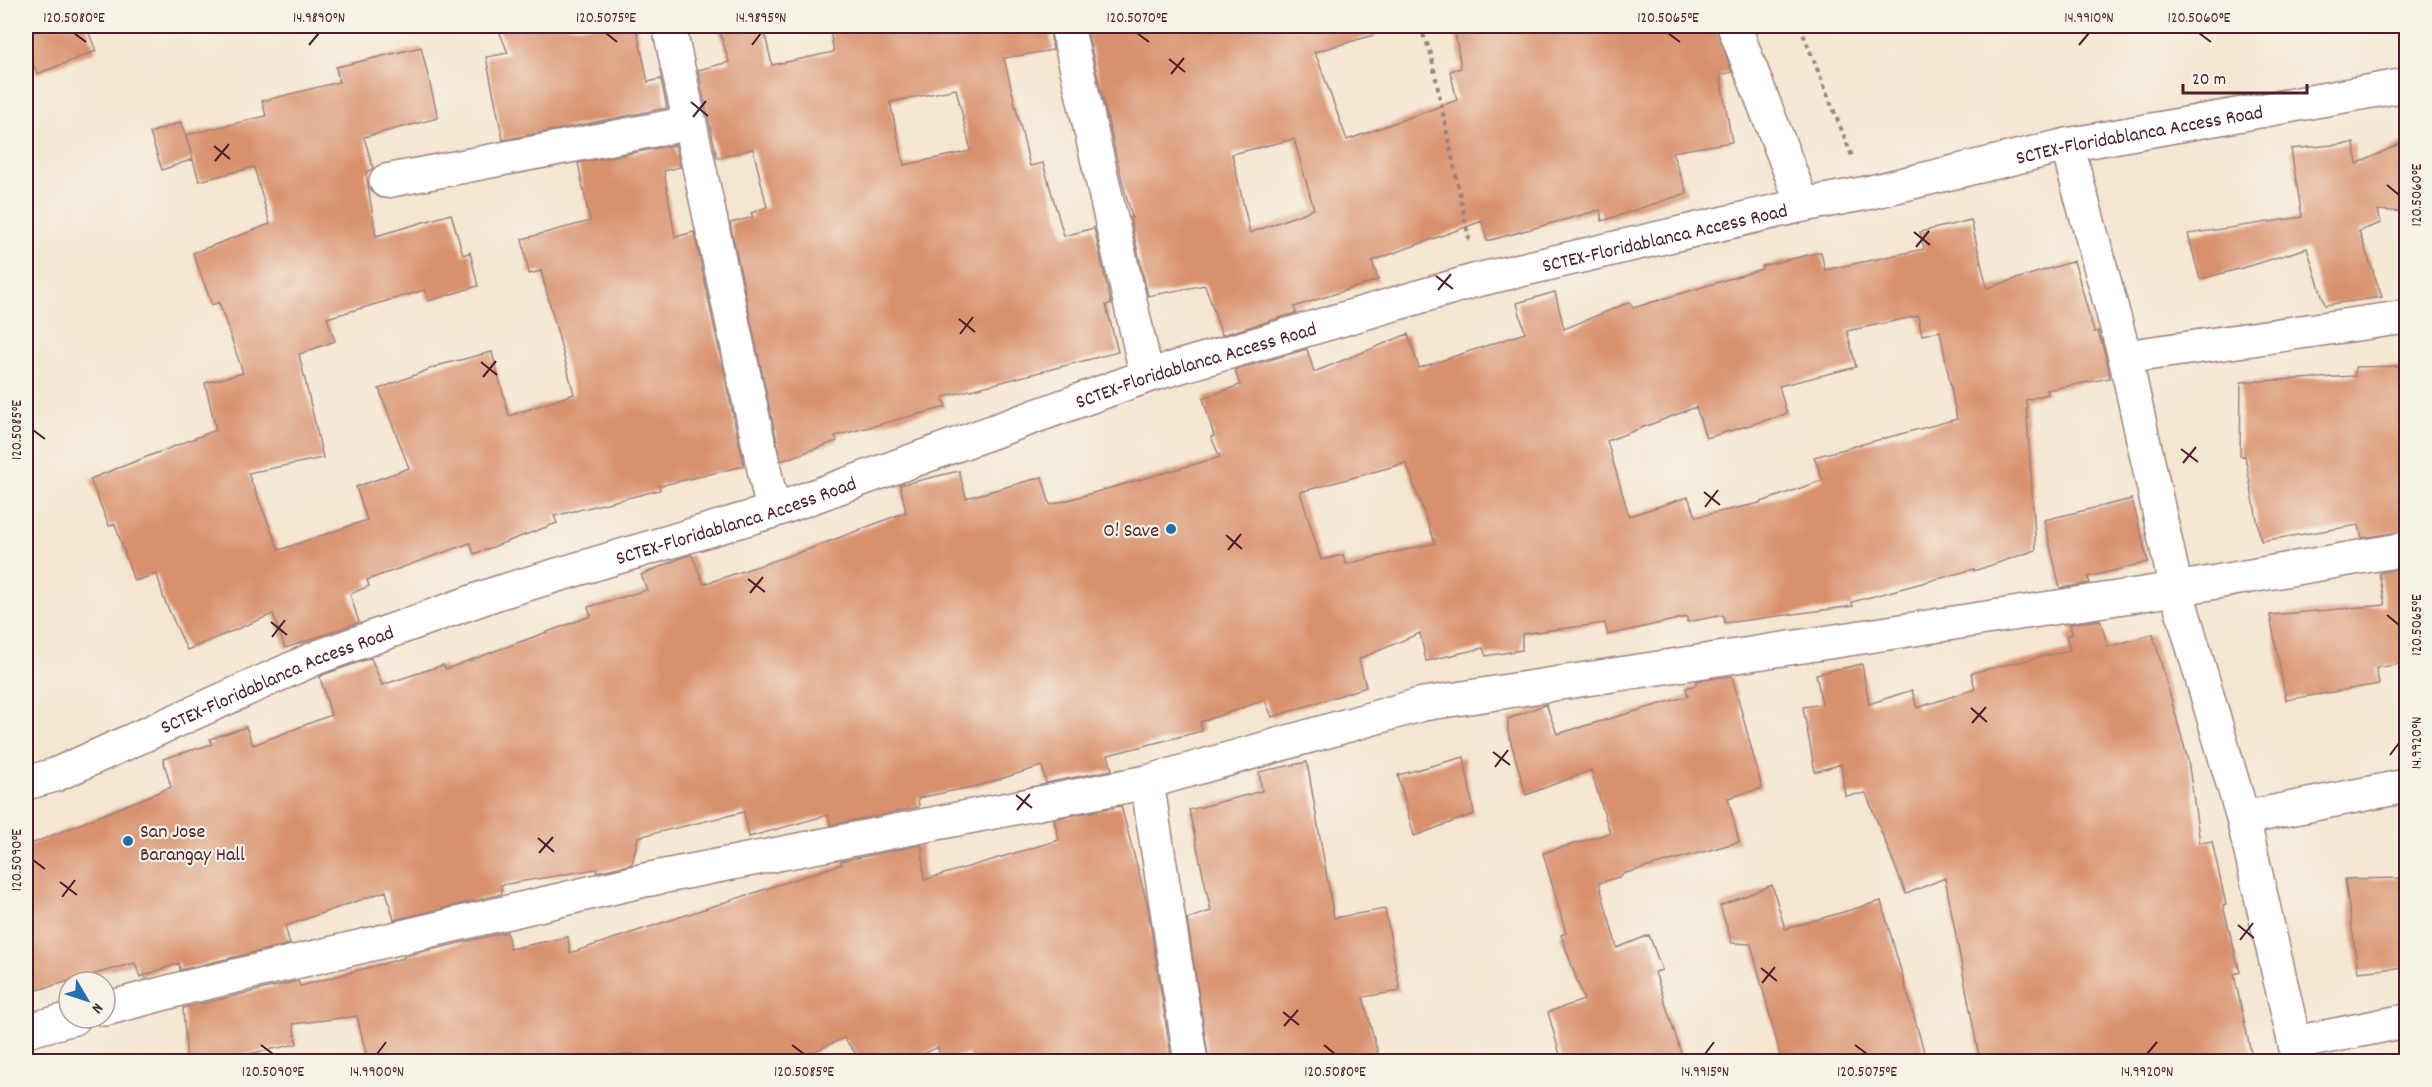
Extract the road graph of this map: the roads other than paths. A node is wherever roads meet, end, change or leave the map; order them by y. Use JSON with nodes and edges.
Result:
{"nodes":[{"id":1,"x":669,"y":26,"type":"edge"},
{"id":2,"x":1067,"y":26,"type":"edge"},
{"id":3,"x":1734,"y":26,"type":"edge"},
{"id":4,"x":2406,"y":85,"type":"edge"},
{"id":5,"x":690,"y":123,"type":"junction"},
{"id":6,"x":2067,"y":145,"type":"junction"},
{"id":7,"x":386,"y":181,"type":"dead end"},
{"id":8,"x":1803,"y":205,"type":"junction"},
{"id":9,"x":2406,"y":317,"type":"edge"},
{"id":10,"x":2125,"y":357,"type":"junction"},
{"id":11,"x":1147,"y":376,"type":"junction"},
{"id":12,"x":773,"y":511,"type":"junction"},
{"id":13,"x":2406,"y":549,"type":"edge"},
{"id":14,"x":2176,"y":589,"type":"junction"},
{"id":15,"x":1148,"y":782,"type":"junction"},
{"id":16,"x":26,"y":783,"type":"edge"},
{"id":17,"x":2406,"y":786,"type":"edge"},
{"id":18,"x":2243,"y":818,"type":"junction"},
{"id":19,"x":117,"y":1006,"type":"edge"},
{"id":20,"x":2406,"y":1021,"type":"edge"},
{"id":21,"x":57,"y":1023,"type":"edge"},
{"id":22,"x":26,"y":1031,"type":"edge"},
{"id":23,"x":2297,"y":1052,"type":"edge"},
{"id":24,"x":1191,"y":1062,"type":"edge"}],
"edges":[{"from":1,"to":5,"type":"street"},
{"from":2,"to":11,"type":"street"},
{"from":3,"to":8,"type":"street"},
{"from":4,"to":6,"type":"street","name":"SCTEX-Floridablanca Access Road"},
{"from":5,"to":7,"type":"street"},
{"from":5,"to":12,"type":"street"},
{"from":6,"to":8,"type":"street","name":"SCTEX-Floridablanca Access Road"},
{"from":6,"to":10,"type":"street"},
{"from":8,"to":11,"type":"street","name":"SCTEX-Floridablanca Access Road"},
{"from":9,"to":10,"type":"street"},
{"from":10,"to":14,"type":"street"},
{"from":11,"to":12,"type":"street","name":"SCTEX-Floridablanca Access Road"},
{"from":12,"to":16,"type":"street","name":"SCTEX-Floridablanca Access Road"},
{"from":13,"to":14,"type":"street"},
{"from":14,"to":15,"type":"street"},
{"from":14,"to":18,"type":"street"},
{"from":15,"to":19,"type":"street"},
{"from":15,"to":24,"type":"street"},
{"from":17,"to":18,"type":"street"},
{"from":18,"to":23,"type":"street"},
{"from":20,"to":23,"type":"street"},
{"from":21,"to":22,"type":"street"}]}
